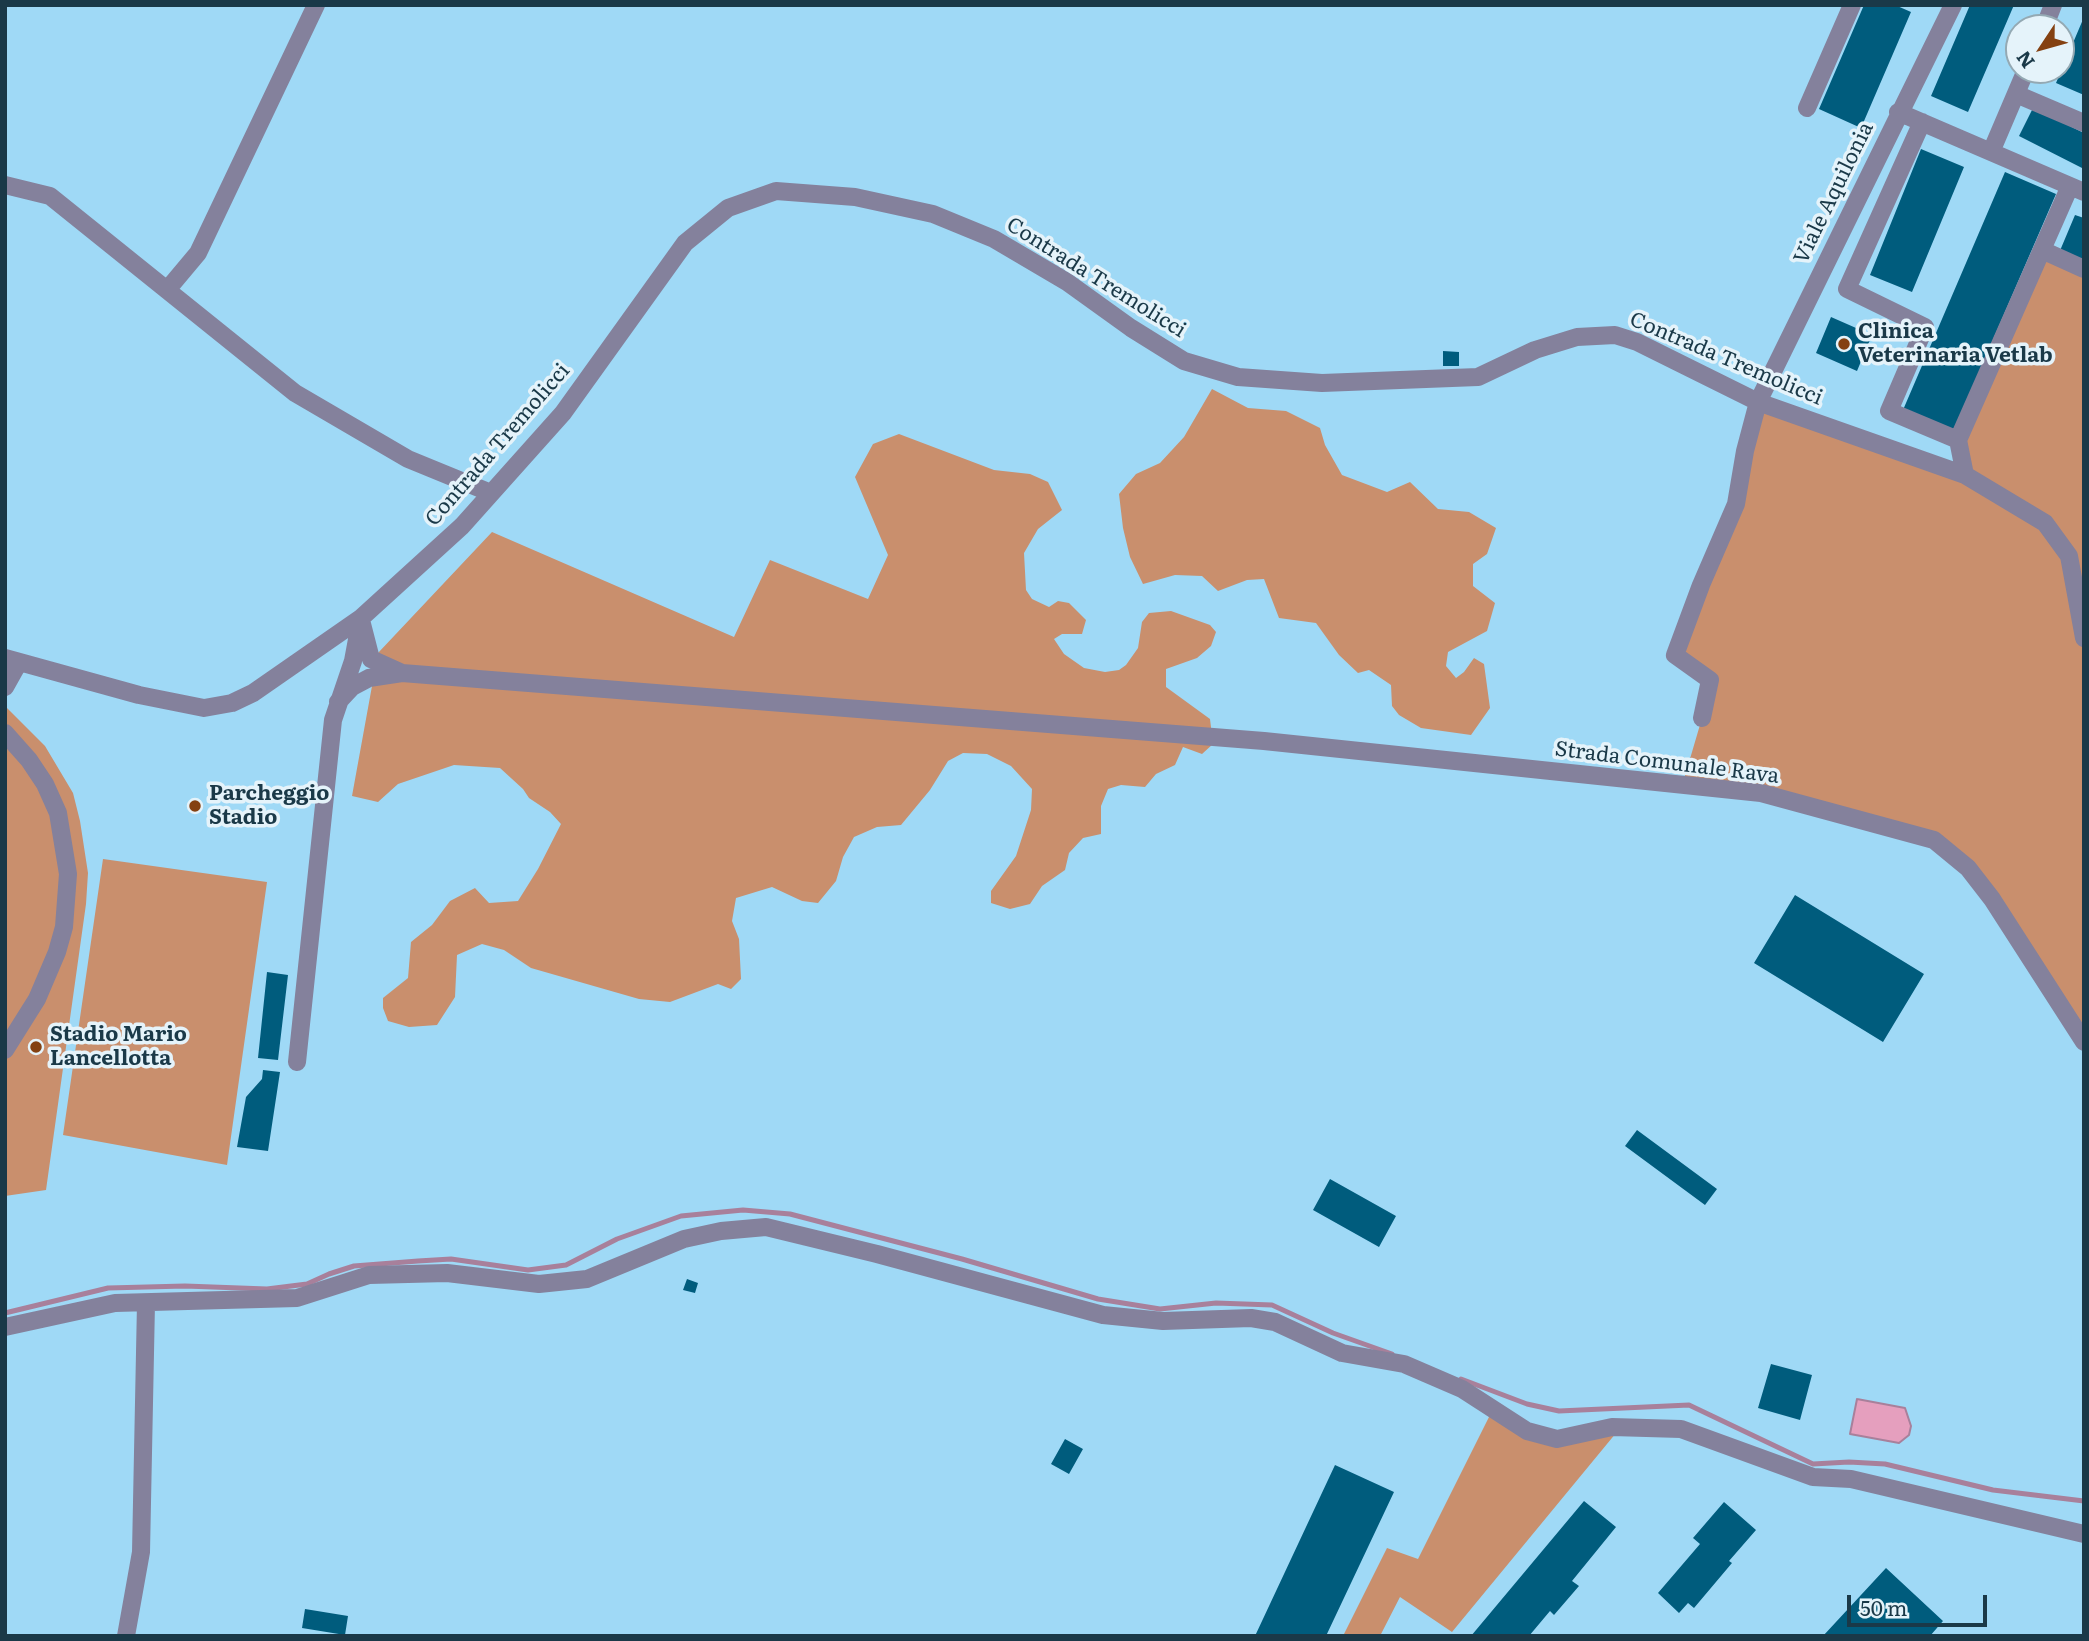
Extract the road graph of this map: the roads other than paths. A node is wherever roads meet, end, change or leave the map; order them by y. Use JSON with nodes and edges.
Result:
{"nodes":[{"id":1,"x":316,"y":5,"type":"edge"},
{"id":2,"x":1852,"y":5,"type":"edge"},
{"id":3,"x":1948,"y":7,"type":"edge"},
{"id":4,"x":2020,"y":84,"type":"edge"},
{"id":5,"x":2016,"y":94,"type":"junction"},
{"id":6,"x":1807,"y":108,"type":"dead end"},
{"id":7,"x":1898,"y":112,"type":"junction"},
{"id":8,"x":1922,"y":122,"type":"junction"},
{"id":9,"x":2084,"y":123,"type":"edge"},
{"id":10,"x":1991,"y":152,"type":"junction"},
{"id":11,"x":5,"y":185,"type":"edge"},
{"id":12,"x":2077,"y":189,"type":"edge"},
{"id":13,"x":2042,"y":250,"type":"junction"},
{"id":14,"x":2084,"y":269,"type":"edge"},
{"id":15,"x":167,"y":290,"type":"junction"},
{"id":16,"x":1758,"y":402,"type":"junction"},
{"id":17,"x":1958,"y":440,"type":"junction"},
{"id":18,"x":1965,"y":475,"type":"junction"},
{"id":19,"x":491,"y":493,"type":"junction"},
{"id":20,"x":361,"y":618,"type":"junction"},
{"id":21,"x":2084,"y":638,"type":"edge"},
{"id":22,"x":12,"y":660,"type":"edge"},
{"id":23,"x":359,"y":662,"type":"junction"},
{"id":24,"x":402,"y":673,"type":"junction"},
{"id":25,"x":369,"y":678,"type":"junction"},
{"id":26,"x":5,"y":687,"type":"edge"},
{"id":27,"x":338,"y":702,"type":"junction"},
{"id":28,"x":1702,"y":718,"type":"dead end"},
{"id":29,"x":5,"y":733,"type":"edge"},
{"id":30,"x":2084,"y":1042,"type":"edge"},
{"id":31,"x":5,"y":1050,"type":"edge"},
{"id":32,"x":297,"y":1062,"type":"dead end"},
{"id":33,"x":146,"y":1303,"type":"junction"},
{"id":34,"x":5,"y":1327,"type":"edge"},
{"id":35,"x":2084,"y":1534,"type":"edge"},
{"id":36,"x":126,"y":1636,"type":"edge"}],
"edges":[{"from":1,"to":15,"type":"street"},
{"from":2,"to":6,"type":"street"},
{"from":3,"to":7,"type":"street","name":"Viale Aquilonia"},
{"from":4,"to":5,"type":"street"},
{"from":5,"to":9,"type":"street"},
{"from":5,"to":10,"type":"street"},
{"from":7,"to":8,"type":"street"},
{"from":7,"to":16,"type":"street","name":"Viale Aquilonia"},
{"from":8,"to":10,"type":"street"},
{"from":8,"to":17,"type":"street"},
{"from":10,"to":12,"type":"street"},
{"from":11,"to":15,"type":"street"},
{"from":12,"to":13,"type":"street"},
{"from":13,"to":14,"type":"street"},
{"from":13,"to":17,"type":"street"},
{"from":15,"to":19,"type":"street"},
{"from":16,"to":18,"type":"street","name":"Contrada Tremolicci"},
{"from":16,"to":19,"type":"street","name":"Contrada Tremolicci"},
{"from":16,"to":28,"type":"street","name":"Viale Aquilonia"},
{"from":17,"to":18,"type":"street"},
{"from":18,"to":21,"type":"street","name":"Contrada Tremolicci"},
{"from":19,"to":20,"type":"street","name":"Contrada Tremolicci"},
{"from":20,"to":22,"type":"street","name":"Contrada Tremolicci"},
{"from":20,"to":23,"type":"street"},
{"from":22,"to":26,"type":"street"},
{"from":23,"to":24,"type":"street"},
{"from":23,"to":25,"type":"street"},
{"from":23,"to":27,"type":"street"},
{"from":24,"to":25,"type":"street"},
{"from":24,"to":30,"type":"street","name":"Strada Comunale Rava"},
{"from":25,"to":27,"type":"street"},
{"from":27,"to":32,"type":"street"},
{"from":29,"to":31,"type":"street"},
{"from":33,"to":34,"type":"street"},
{"from":33,"to":35,"type":"street"},
{"from":33,"to":36,"type":"street"}]}
